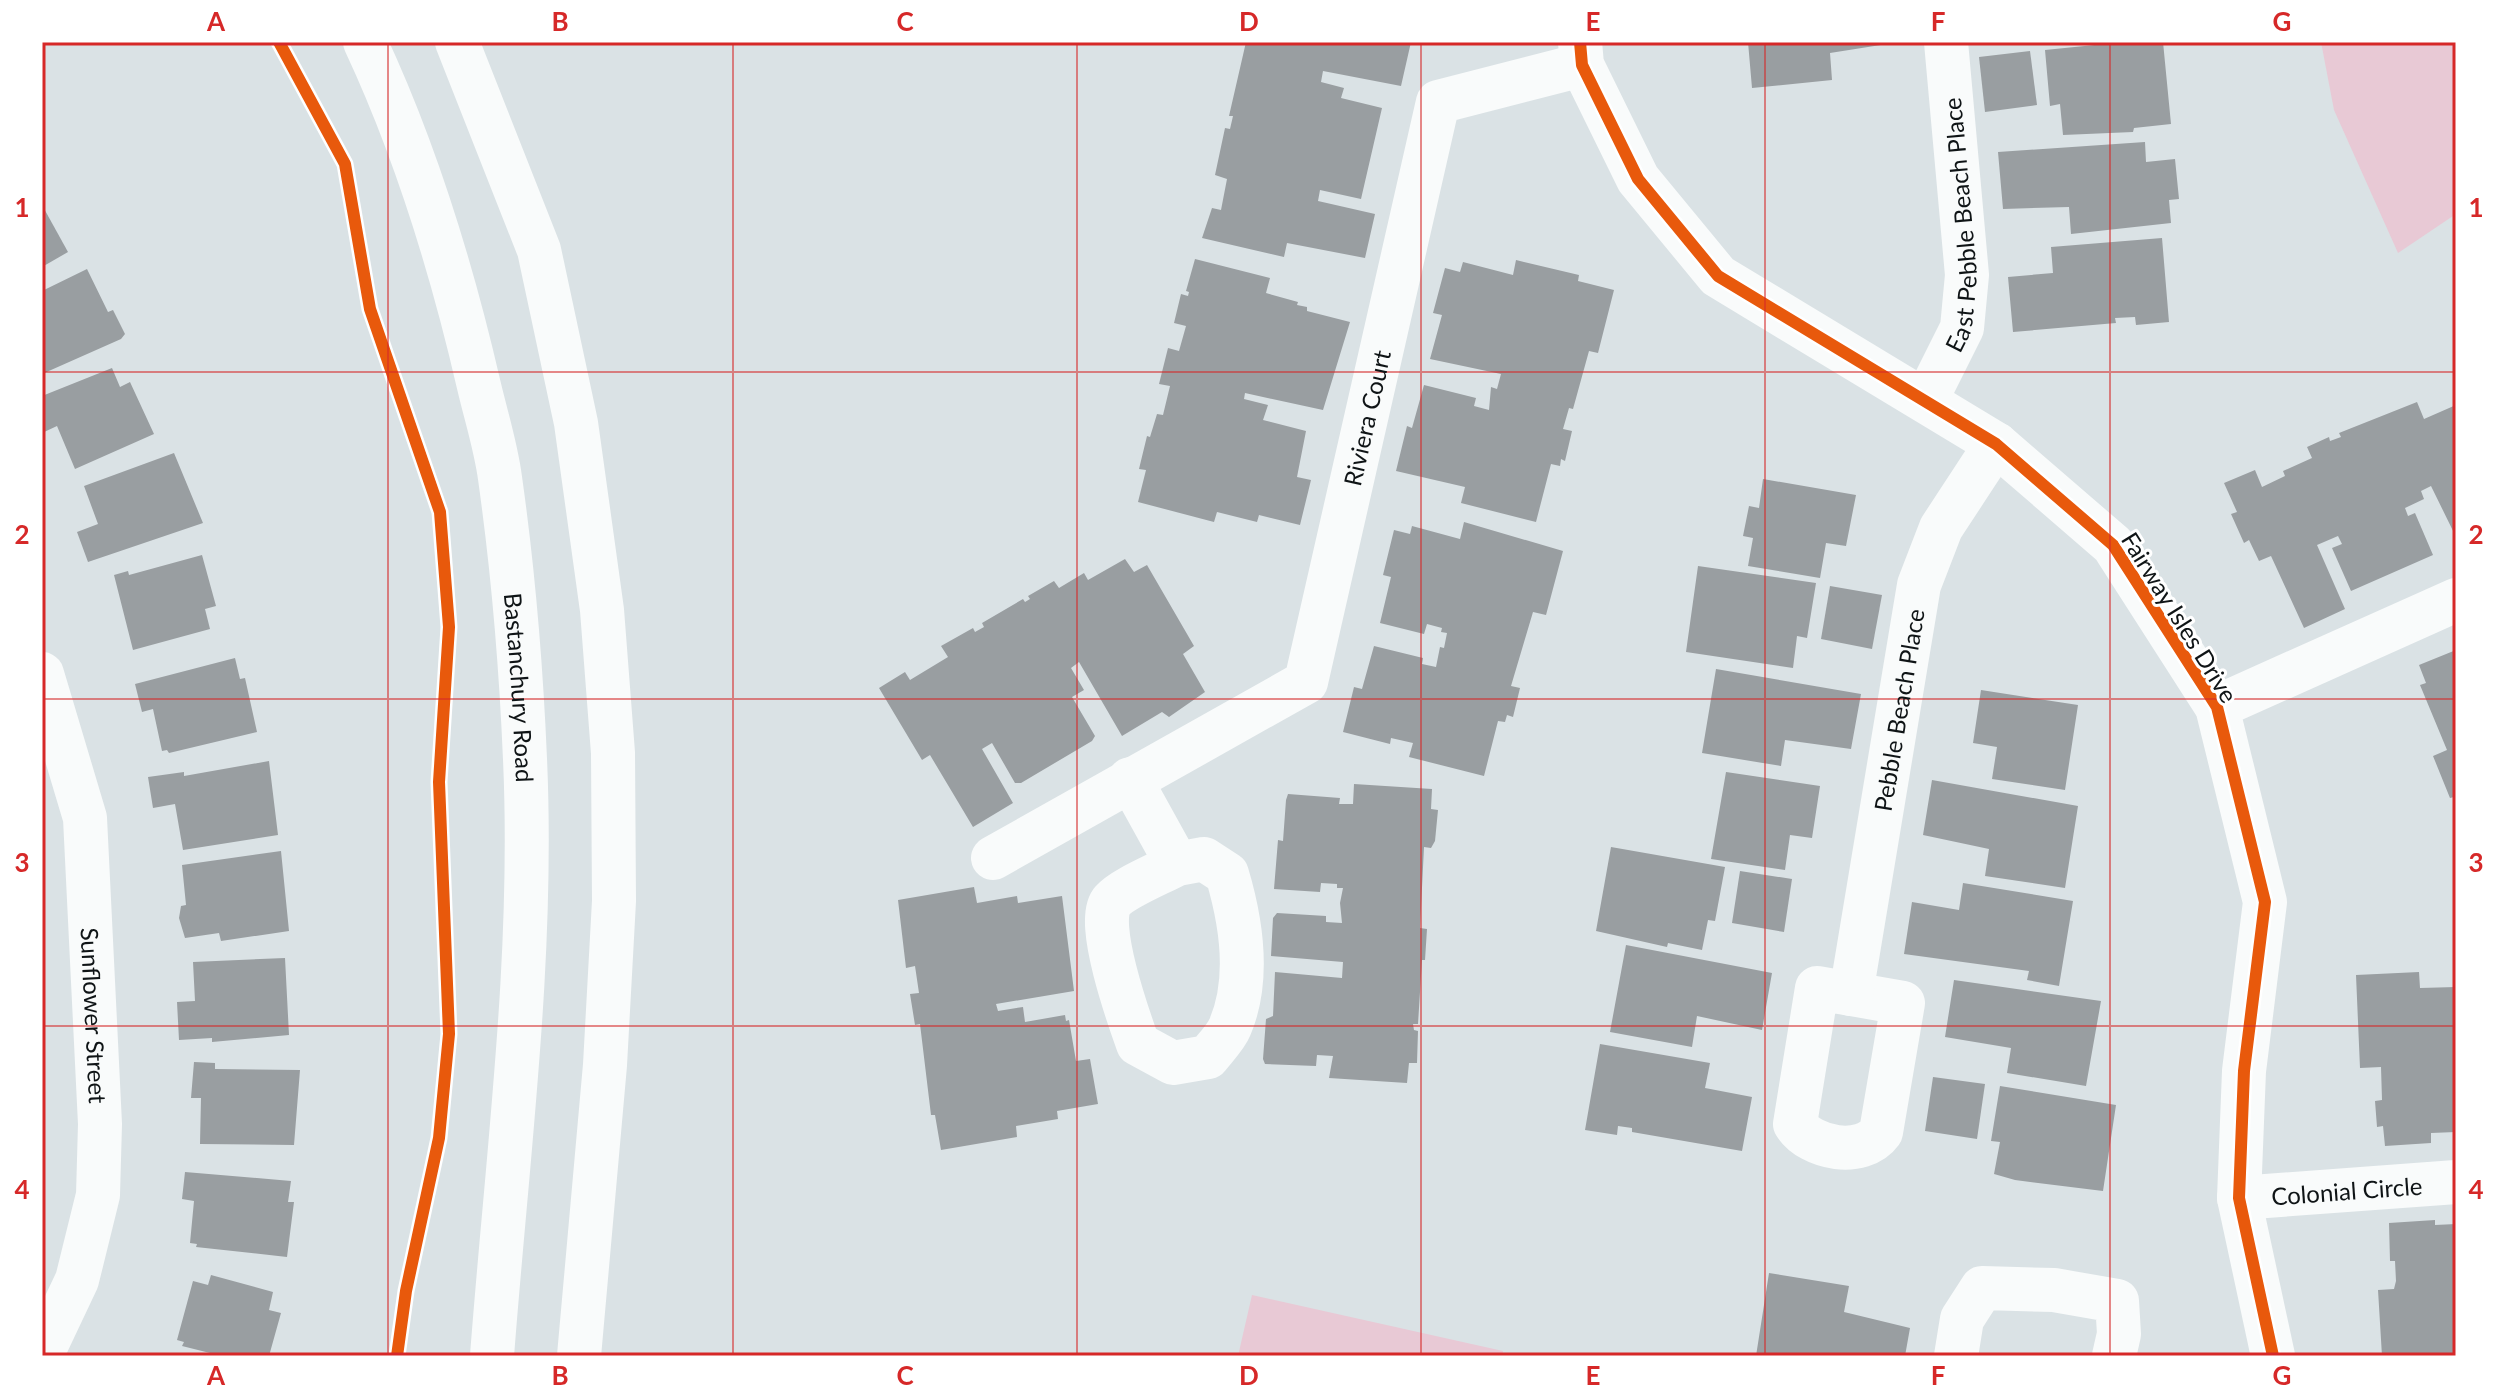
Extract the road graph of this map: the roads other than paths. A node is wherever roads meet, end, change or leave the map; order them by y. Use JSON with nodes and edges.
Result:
{"nodes":[{"id":1,"x":365,"y":42,"type":"edge"},
{"id":2,"x":457,"y":42,"type":"edge"},
{"id":3,"x":1946,"y":42,"type":"edge"},
{"id":4,"x":1581,"y":53,"type":"edge"},
{"id":5,"x":1926,"y":400,"type":"junction"},
{"id":6,"x":1996,"y":444,"type":"junction"},
{"id":7,"x":2456,"y":600,"type":"edge"},
{"id":8,"x":42,"y":674,"type":"edge"},
{"id":9,"x":2217,"y":707,"type":"junction"},
{"id":10,"x":1130,"y":779,"type":"junction"},
{"id":11,"x":993,"y":858,"type":"dead end"},
{"id":12,"x":1177,"y":864,"type":"dead end"},
{"id":13,"x":1851,"y":994,"type":"dead end"},
{"id":14,"x":2456,"y":1182,"type":"edge"},
{"id":15,"x":2239,"y":1198,"type":"junction"},
{"id":16,"x":42,"y":1354,"type":"edge"},
{"id":17,"x":492,"y":1356,"type":"edge"},
{"id":18,"x":579,"y":1356,"type":"edge"},
{"id":19,"x":1956,"y":1356,"type":"edge"},
{"id":20,"x":2114,"y":1356,"type":"edge"},
{"id":21,"x":2273,"y":1356,"type":"edge"}],
"edges":[{"from":1,"to":17,"type":"street","name":"Bastanchury Road"},
{"from":2,"to":18,"type":"street"},
{"from":3,"to":5,"type":"street","name":"East Pebble Beach Place"},
{"from":4,"to":5,"type":"street","name":"Fairway Isles Drive"},
{"from":4,"to":10,"type":"street","name":"Riviera Court"},
{"from":5,"to":6,"type":"street","name":"Fairway Isles Drive"},
{"from":6,"to":9,"type":"street","name":"Fairway Isles Drive"},
{"from":6,"to":13,"type":"street","name":"Pebble Beach Place"},
{"from":7,"to":9,"type":"street"},
{"from":8,"to":16,"type":"street","name":"Sunflower Street"},
{"from":9,"to":15,"type":"street","name":"Fairway Isles Drive"},
{"from":10,"to":11,"type":"street","name":"Riviera Court"},
{"from":10,"to":12,"type":"street"},
{"from":14,"to":15,"type":"street","name":"Colonial Circle"},
{"from":15,"to":21,"type":"street","name":"Fairway Isles Drive"},
{"from":19,"to":20,"type":"street"}]}
